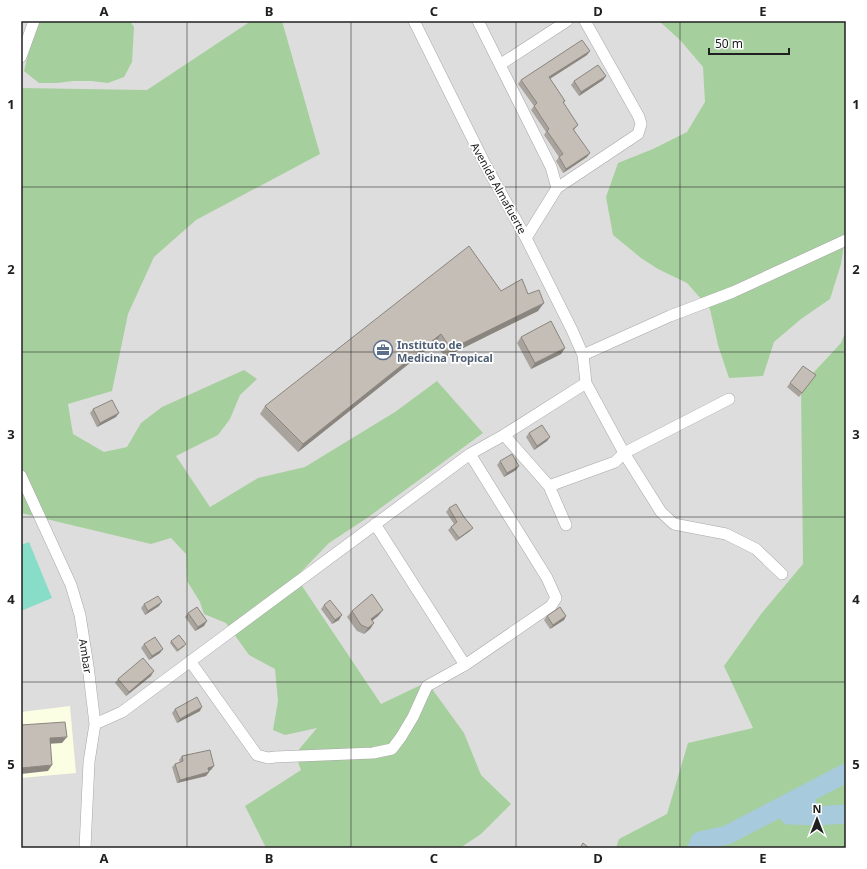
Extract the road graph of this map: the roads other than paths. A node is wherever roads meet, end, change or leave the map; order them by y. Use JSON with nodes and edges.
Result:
{"nodes":[{"id":1,"x":34,"y":21,"type":"edge"},
{"id":2,"x":414,"y":21,"type":"edge"},
{"id":3,"x":478,"y":21,"type":"edge"},
{"id":4,"x":567,"y":21,"type":"edge"},
{"id":5,"x":585,"y":21,"type":"edge"},
{"id":6,"x":21,"y":57,"type":"edge"},
{"id":7,"x":501,"y":64,"type":"junction"},
{"id":8,"x":557,"y":188,"type":"junction"},
{"id":9,"x":526,"y":238,"type":"junction"},
{"id":10,"x":846,"y":240,"type":"edge"},
{"id":11,"x":583,"y":355,"type":"junction"},
{"id":12,"x":586,"y":383,"type":"junction"},
{"id":13,"x":729,"y":399,"type":"dead end"},
{"id":14,"x":504,"y":435,"type":"junction"},
{"id":15,"x":624,"y":453,"type":"junction"},
{"id":16,"x":470,"y":454,"type":"junction"},
{"id":17,"x":21,"y":476,"type":"edge"},
{"id":18,"x":548,"y":486,"type":"junction"},
{"id":19,"x":375,"y":524,"type":"junction"},
{"id":20,"x":566,"y":525,"type":"dead end"},
{"id":21,"x":782,"y":574,"type":"dead end"},
{"id":22,"x":190,"y":661,"type":"junction"},
{"id":23,"x":465,"y":665,"type":"junction"},
{"id":24,"x":95,"y":724,"type":"junction"},
{"id":25,"x":85,"y":848,"type":"edge"}],
"edges":[{"from":1,"to":6,"type":"street"},
{"from":2,"to":9,"type":"street","name":"Avenida Almafuerte"},
{"from":3,"to":7,"type":"street"},
{"from":4,"to":7,"type":"street"},
{"from":5,"to":8,"type":"street"},
{"from":7,"to":8,"type":"street"},
{"from":8,"to":9,"type":"street"},
{"from":9,"to":11,"type":"street","name":"Avenida Almafuerte"},
{"from":10,"to":11,"type":"street"},
{"from":11,"to":12,"type":"street","name":"Avenida Almafuerte"},
{"from":12,"to":14,"type":"street"},
{"from":12,"to":15,"type":"street"},
{"from":13,"to":15,"type":"street"},
{"from":14,"to":16,"type":"street"},
{"from":14,"to":18,"type":"street"},
{"from":15,"to":18,"type":"street"},
{"from":15,"to":21,"type":"street"},
{"from":16,"to":19,"type":"street"},
{"from":16,"to":23,"type":"street"},
{"from":17,"to":24,"type":"street","name":"Ambar"},
{"from":18,"to":20,"type":"street"},
{"from":19,"to":22,"type":"street"},
{"from":19,"to":23,"type":"street"},
{"from":22,"to":23,"type":"street"},
{"from":22,"to":24,"type":"street"},
{"from":24,"to":25,"type":"street","name":"Ambar"}]}
